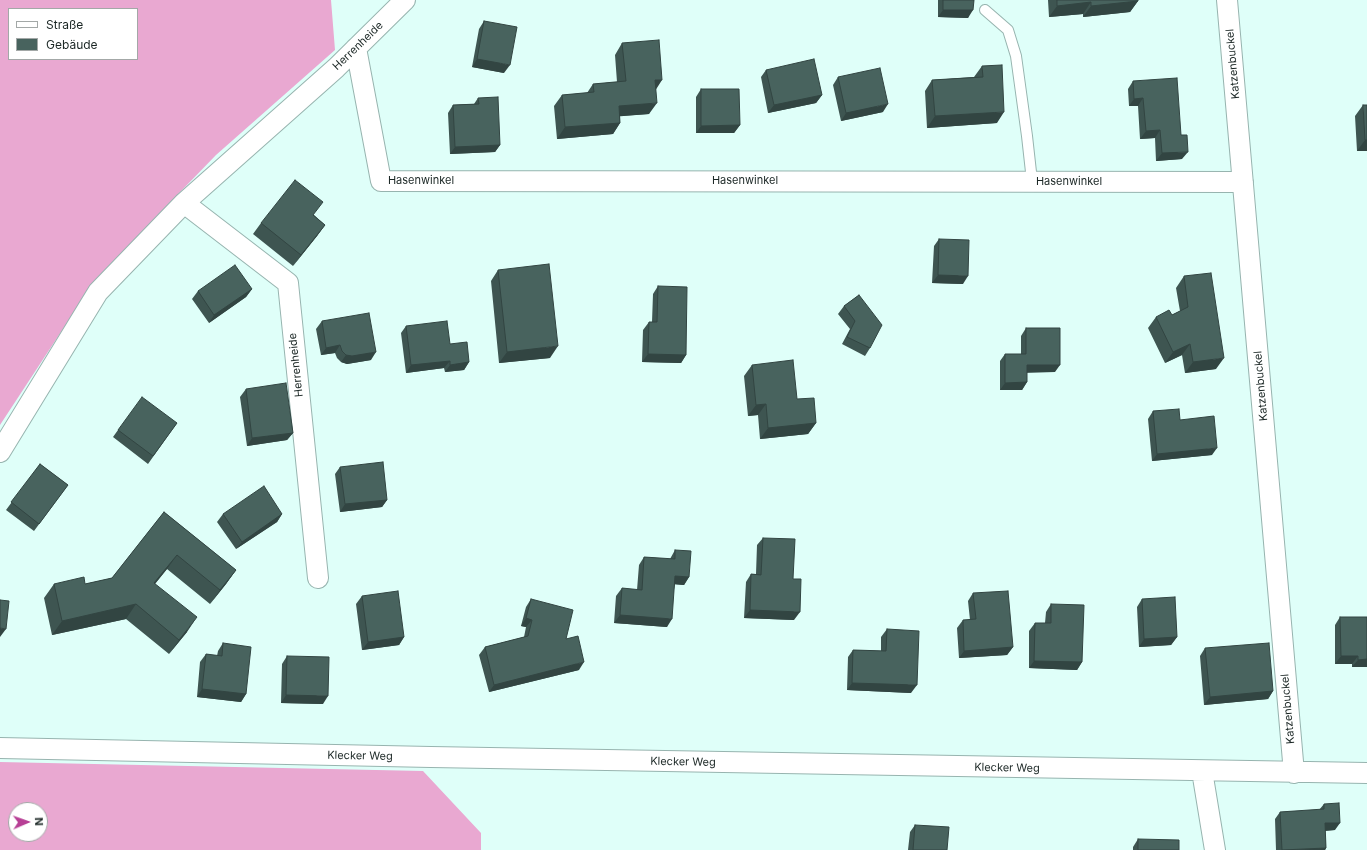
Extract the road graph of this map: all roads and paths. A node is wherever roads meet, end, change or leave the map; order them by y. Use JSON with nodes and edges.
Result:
{"nodes":[{"id":1,"x":405,"y":0,"type":"edge"},
{"id":2,"x":1227,"y":0,"type":"edge"},
{"id":3,"x":985,"y":10,"type":"dead end"},
{"id":4,"x":356,"y":48,"type":"junction"},
{"id":5,"x":1032,"y":182,"type":"junction"},
{"id":6,"x":1243,"y":182,"type":"junction"},
{"id":7,"x":184,"y":203,"type":"junction"},
{"id":8,"x":0,"y":452,"type":"edge"},
{"id":9,"x":318,"y":578,"type":"dead end"},
{"id":10,"x":0,"y":748,"type":"edge"},
{"id":11,"x":1202,"y":771,"type":"junction"},
{"id":12,"x":1294,"y":773,"type":"junction"},
{"id":13,"x":1367,"y":773,"type":"edge"},
{"id":14,"x":1215,"y":850,"type":"edge"}],
"edges":[{"from":1,"to":4,"type":"street","name":"Herrenheide"},
{"from":2,"to":6,"type":"street","name":"Katzenbuckel"},
{"from":3,"to":5,"type":"lane"},
{"from":4,"to":5,"type":"street","name":"Hasenwinkel"},
{"from":4,"to":7,"type":"street","name":"Herrenheide"},
{"from":5,"to":6,"type":"street","name":"Hasenwinkel"},
{"from":6,"to":12,"type":"street","name":"Katzenbuckel"},
{"from":7,"to":8,"type":"street","name":"Herrenheide"},
{"from":7,"to":9,"type":"street","name":"Herrenheide"},
{"from":10,"to":11,"type":"street","name":"Klecker Weg"},
{"from":11,"to":12,"type":"street","name":"Klecker Weg"},
{"from":11,"to":14,"type":"street"},
{"from":12,"to":13,"type":"street","name":"Klecker Weg"}]}
